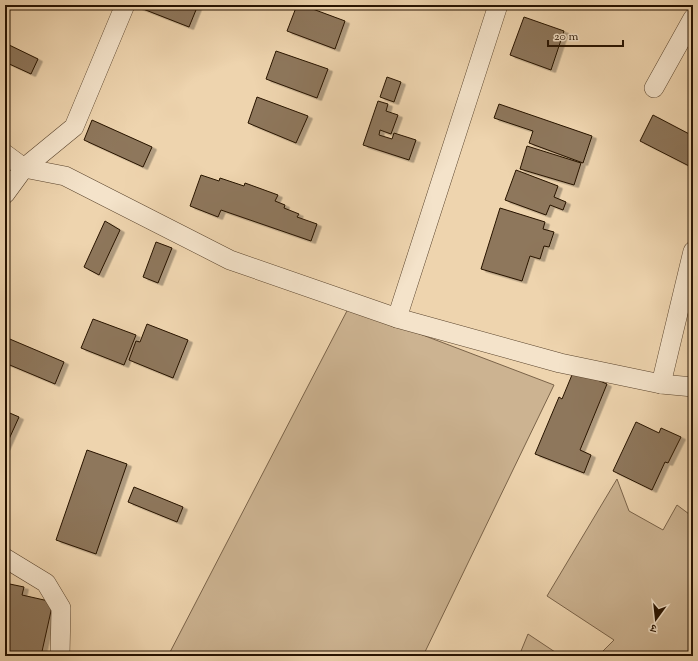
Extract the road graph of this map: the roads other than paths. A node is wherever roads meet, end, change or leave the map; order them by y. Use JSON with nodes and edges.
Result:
{"nodes":[{"id":1,"x":125,"y":5,"type":"edge"},
{"id":2,"x":498,"y":5,"type":"edge"},
{"id":3,"x":693,"y":18,"type":"edge"},
{"id":4,"x":654,"y":88,"type":"dead end"},
{"id":5,"x":5,"y":154,"type":"edge"},
{"id":6,"x":24,"y":168,"type":"junction"},
{"id":7,"x":5,"y":194,"type":"edge"},
{"id":8,"x":693,"y":251,"type":"edge"},
{"id":9,"x":397,"y":318,"type":"junction"},
{"id":10,"x":661,"y":384,"type":"junction"},
{"id":11,"x":693,"y":387,"type":"edge"},
{"id":12,"x":5,"y":558,"type":"edge"},
{"id":13,"x":60,"y":656,"type":"edge"}],
"edges":[{"from":1,"to":6,"type":"street"},
{"from":2,"to":9,"type":"street"},
{"from":3,"to":4,"type":"street"},
{"from":5,"to":6,"type":"street"},
{"from":6,"to":7,"type":"street"},
{"from":6,"to":9,"type":"street"},
{"from":8,"to":10,"type":"street"},
{"from":9,"to":10,"type":"street"},
{"from":10,"to":11,"type":"street"},
{"from":12,"to":13,"type":"street"}]}
